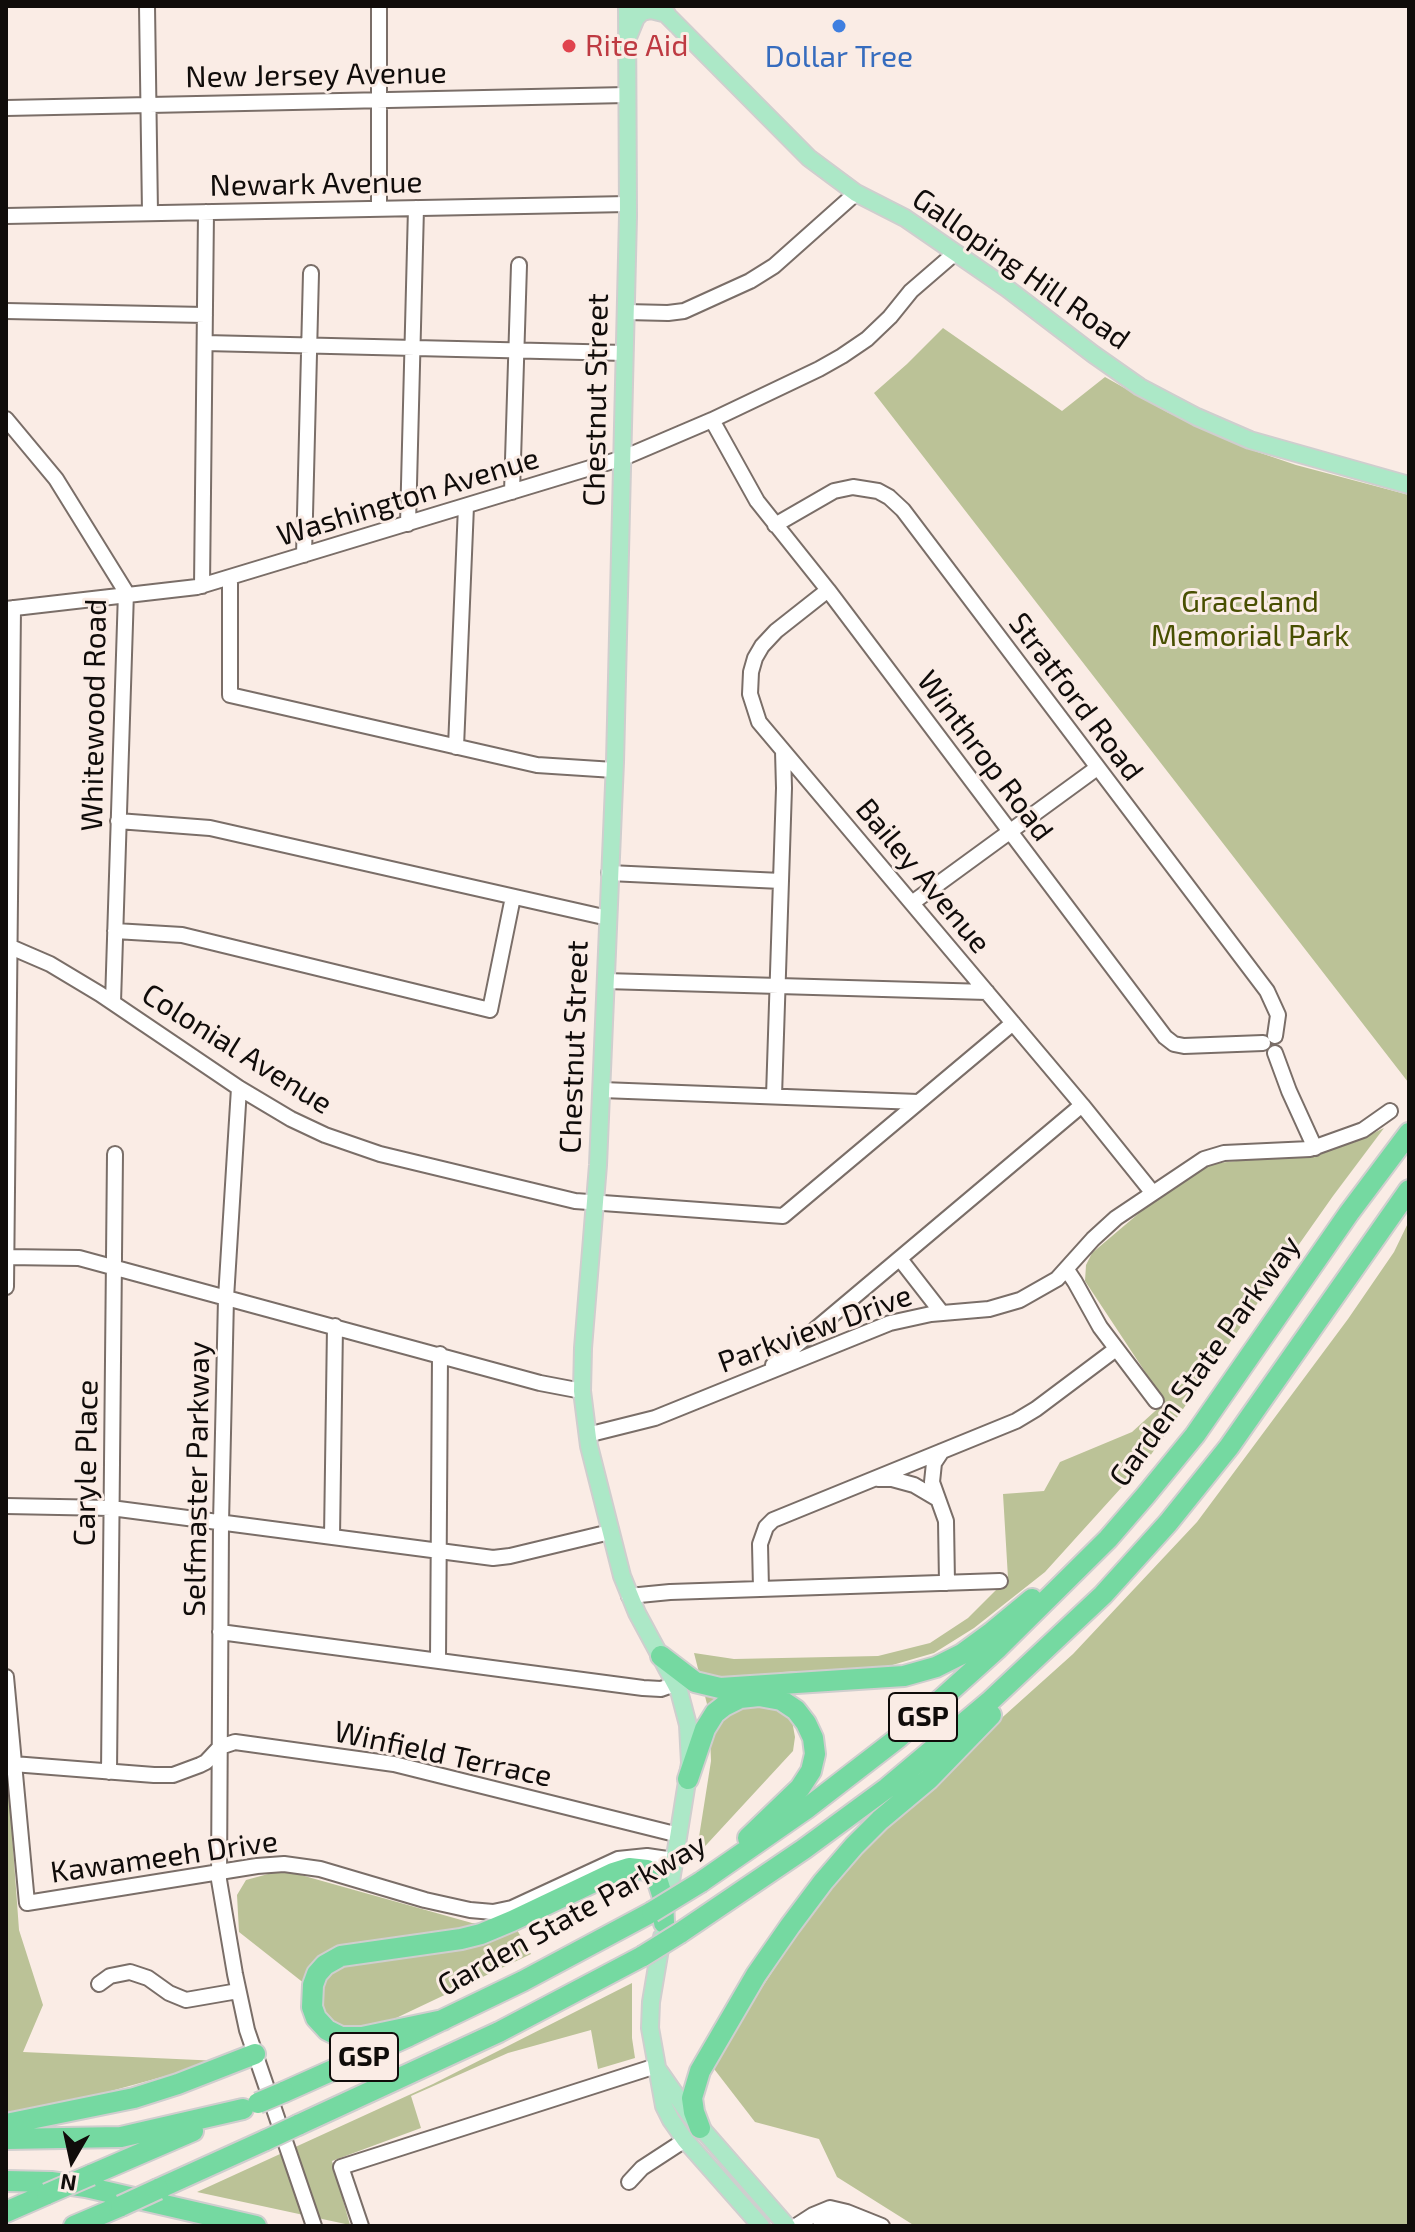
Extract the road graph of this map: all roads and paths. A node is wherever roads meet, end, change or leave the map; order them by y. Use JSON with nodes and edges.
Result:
{"nodes":[{"id":1,"x":147,"y":6,"type":"edge"},
{"id":2,"x":379,"y":6,"type":"edge"},
{"id":3,"x":627,"y":6,"type":"edge"},
{"id":4,"x":662,"y":10,"type":"edge"},
{"id":5,"x":627,"y":40,"type":"junction"},
{"id":6,"x":627,"y":95,"type":"junction"},
{"id":7,"x":379,"y":99,"type":"junction"},
{"id":8,"x":149,"y":105,"type":"junction"},
{"id":9,"x":6,"y":108,"type":"edge"},
{"id":10,"x":856,"y":193,"type":"junction"},
{"id":11,"x":628,"y":204,"type":"junction"},
{"id":12,"x":416,"y":208,"type":"junction"},
{"id":13,"x":379,"y":209,"type":"junction"},
{"id":14,"x":206,"y":212,"type":"junction"},
{"id":15,"x":150,"y":213,"type":"junction"},
{"id":16,"x":6,"y":216,"type":"edge"},
{"id":17,"x":955,"y":253,"type":"junction"},
{"id":18,"x":519,"y":265,"type":"dead end"},
{"id":19,"x":311,"y":273,"type":"dead end"},
{"id":20,"x":6,"y":311,"type":"edge"},
{"id":21,"x":626,"y":312,"type":"junction"},
{"id":22,"x":205,"y":315,"type":"junction"},
{"id":23,"x":205,"y":343,"type":"junction"},
{"id":24,"x":309,"y":345,"type":"junction"},
{"id":25,"x":413,"y":348,"type":"junction"},
{"id":26,"x":517,"y":351,"type":"junction"},
{"id":27,"x":625,"y":353,"type":"junction"},
{"id":28,"x":6,"y":419,"type":"edge"},
{"id":29,"x":712,"y":420,"type":"junction"},
{"id":30,"x":623,"y":458,"type":"junction"},
{"id":31,"x":1409,"y":485,"type":"edge"},
{"id":32,"x":512,"y":492,"type":"junction"},
{"id":33,"x":466,"y":506,"type":"junction"},
{"id":34,"x":408,"y":524,"type":"junction"},
{"id":35,"x":775,"y":525,"type":"junction"},
{"id":36,"x":304,"y":555,"type":"junction"},
{"id":37,"x":230,"y":578,"type":"junction"},
{"id":38,"x":202,"y":586,"type":"junction"},
{"id":39,"x":828,"y":590,"type":"junction"},
{"id":40,"x":126,"y":595,"type":"junction"},
{"id":41,"x":10,"y":608,"type":"edge"},
{"id":42,"x":456,"y":747,"type":"junction"},
{"id":43,"x":783,"y":751,"type":"junction"},
{"id":44,"x":1097,"y":768,"type":"junction"},
{"id":45,"x":614,"y":770,"type":"junction"},
{"id":46,"x":118,"y":821,"type":"junction"},
{"id":47,"x":1009,"y":832,"type":"junction"},
{"id":48,"x":609,"y":873,"type":"junction"},
{"id":49,"x":781,"y":881,"type":"junction"},
{"id":50,"x":513,"y":897,"type":"junction"},
{"id":51,"x":912,"y":903,"type":"junction"},
{"id":52,"x":608,"y":918,"type":"junction"},
{"id":53,"x":115,"y":931,"type":"junction"},
{"id":54,"x":8,"y":946,"type":"edge"},
{"id":55,"x":605,"y":981,"type":"junction"},
{"id":56,"x":778,"y":986,"type":"junction"},
{"id":57,"x":987,"y":992,"type":"junction"},
{"id":58,"x":113,"y":1002,"type":"junction"},
{"id":59,"x":1013,"y":1023,"type":"junction"},
{"id":60,"x":1269,"y":1040,"type":"junction"},
{"id":61,"x":239,"y":1088,"type":"junction"},
{"id":62,"x":602,"y":1090,"type":"junction"},
{"id":63,"x":774,"y":1096,"type":"junction"},
{"id":64,"x":918,"y":1102,"type":"junction"},
{"id":65,"x":1082,"y":1105,"type":"junction"},
{"id":66,"x":1390,"y":1111,"type":"dead end"},
{"id":67,"x":1409,"y":1133,"type":"edge"},
{"id":68,"x":1315,"y":1148,"type":"junction"},
{"id":69,"x":115,"y":1154,"type":"dead end"},
{"id":70,"x":1409,"y":1190,"type":"edge"},
{"id":71,"x":1152,"y":1192,"type":"junction"},
{"id":72,"x":595,"y":1202,"type":"junction"},
{"id":73,"x":6,"y":1257,"type":"edge"},
{"id":74,"x":900,"y":1259,"type":"junction"},
{"id":75,"x":114,"y":1267,"type":"junction"},
{"id":76,"x":1067,"y":1270,"type":"junction"},
{"id":77,"x":6,"y":1287,"type":"edge"},
{"id":78,"x":226,"y":1298,"type":"junction"},
{"id":79,"x":942,"y":1313,"type":"junction"},
{"id":80,"x":335,"y":1326,"type":"junction"},
{"id":81,"x":1116,"y":1349,"type":"junction"},
{"id":82,"x":440,"y":1354,"type":"junction"},
{"id":83,"x":761,"y":1374,"type":"junction"},
{"id":84,"x":582,"y":1391,"type":"junction"},
{"id":85,"x":1156,"y":1401,"type":"dead end"},
{"id":86,"x":587,"y":1435,"type":"junction"},
{"id":87,"x":942,"y":1451,"type":"junction"},
{"id":88,"x":867,"y":1480,"type":"junction"},
{"id":89,"x":937,"y":1499,"type":"junction"},
{"id":90,"x":6,"y":1506,"type":"edge"},
{"id":91,"x":111,"y":1508,"type":"junction"},
{"id":92,"x":221,"y":1523,"type":"junction"},
{"id":93,"x":1121,"y":1524,"type":"junction"},
{"id":94,"x":610,"y":1532,"type":"junction"},
{"id":95,"x":332,"y":1537,"type":"junction"},
{"id":96,"x":439,"y":1551,"type":"junction"},
{"id":97,"x":1000,"y":1581,"type":"dead end"},
{"id":98,"x":947,"y":1583,"type":"junction"},
{"id":99,"x":761,"y":1589,"type":"junction"},
{"id":100,"x":1103,"y":1595,"type":"junction"},
{"id":101,"x":629,"y":1596,"type":"junction"},
{"id":102,"x":220,"y":1632,"type":"junction"},
{"id":103,"x":661,"y":1656,"type":"junction"},
{"id":104,"x":438,"y":1660,"type":"junction"},
{"id":105,"x":6,"y":1677,"type":"edge"},
{"id":106,"x":675,"y":1684,"type":"junction"},
{"id":107,"x":753,"y":1696,"type":"junction"},
{"id":108,"x":220,"y":1747,"type":"junction"},
{"id":109,"x":13,"y":1764,"type":"junction"},
{"id":110,"x":109,"y":1772,"type":"junction"},
{"id":111,"x":688,"y":1779,"type":"junction"},
{"id":112,"x":679,"y":1835,"type":"junction"},
{"id":113,"x":674,"y":1860,"type":"junction"},
{"id":114,"x":219,"y":1872,"type":"junction"},
{"id":115,"x":701,"y":1882,"type":"junction"},
{"id":116,"x":665,"y":1923,"type":"junction"},
{"id":117,"x":99,"y":1984,"type":"dead end"},
{"id":118,"x":238,"y":1991,"type":"junction"},
{"id":119,"x":443,"y":2020,"type":"junction"},
{"id":120,"x":255,"y":2054,"type":"junction"},
{"id":121,"x":656,"y":2066,"type":"junction"},
{"id":122,"x":250,"y":2106,"type":"junction"},
{"id":123,"x":6,"y":2124,"type":"edge"},
{"id":124,"x":693,"y":2134,"type":"junction"},
{"id":125,"x":6,"y":2139,"type":"edge"},
{"id":126,"x":6,"y":2181,"type":"edge"},
{"id":127,"x":629,"y":2182,"type":"dead end"},
{"id":128,"x":121,"y":2206,"type":"junction"},
{"id":129,"x":6,"y":2212,"type":"edge"},
{"id":130,"x":878,"y":2225,"type":"edge"},
{"id":131,"x":74,"y":2226,"type":"edge"},
{"id":132,"x":85,"y":2226,"type":"edge"},
{"id":133,"x":256,"y":2226,"type":"edge"},
{"id":134,"x":314,"y":2226,"type":"edge"},
{"id":135,"x":361,"y":2226,"type":"edge"},
{"id":136,"x":761,"y":2226,"type":"edge"},
{"id":137,"x":787,"y":2226,"type":"edge"},
{"id":138,"x":796,"y":2226,"type":"edge"},
{"id":139,"x":820,"y":2226,"type":"edge"}],
"edges":[{"from":1,"to":8,"type":"street"},
{"from":2,"to":7,"type":"street"},
{"from":3,"to":5,"type":"main road","name":"Chestnut Street"},
{"from":4,"to":5,"type":"main road"},
{"from":4,"to":10,"type":"main road","name":"Galloping Hill Road"},
{"from":5,"to":6,"type":"main road","name":"Chestnut Street"},
{"from":6,"to":7,"type":"street","name":"New Jersey Avenue"},
{"from":6,"to":11,"type":"main road","name":"Chestnut Street"},
{"from":7,"to":8,"type":"street","name":"New Jersey Avenue"},
{"from":7,"to":13,"type":"street"},
{"from":8,"to":9,"type":"street","name":"New Jersey Avenue"},
{"from":8,"to":15,"type":"street"},
{"from":10,"to":17,"type":"main road","name":"Galloping Hill Road"},
{"from":10,"to":21,"type":"street"},
{"from":11,"to":12,"type":"street","name":"Newark Avenue"},
{"from":11,"to":21,"type":"main road","name":"Chestnut Street"},
{"from":12,"to":13,"type":"street","name":"Newark Avenue"},
{"from":12,"to":25,"type":"street"},
{"from":13,"to":14,"type":"street","name":"Newark Avenue"},
{"from":14,"to":15,"type":"street","name":"Newark Avenue"},
{"from":14,"to":22,"type":"street"},
{"from":15,"to":16,"type":"street","name":"Newark Avenue"},
{"from":17,"to":29,"type":"street","name":"Washington Avenue"},
{"from":17,"to":31,"type":"main road","name":"Galloping Hill Road"},
{"from":18,"to":26,"type":"street"},
{"from":19,"to":24,"type":"street"},
{"from":20,"to":22,"type":"street"},
{"from":21,"to":27,"type":"main road","name":"Chestnut Street"},
{"from":22,"to":23,"type":"street"},
{"from":23,"to":24,"type":"street"},
{"from":23,"to":38,"type":"street"},
{"from":24,"to":25,"type":"street"},
{"from":24,"to":36,"type":"street"},
{"from":25,"to":26,"type":"street"},
{"from":25,"to":34,"type":"street"},
{"from":26,"to":27,"type":"street"},
{"from":26,"to":32,"type":"street"},
{"from":27,"to":30,"type":"main road","name":"Chestnut Street"},
{"from":28,"to":40,"type":"street","name":"Whitewood Road"},
{"from":29,"to":30,"type":"street","name":"Washington Avenue"},
{"from":29,"to":35,"type":"street","name":"Winthrop Road"},
{"from":30,"to":32,"type":"street","name":"Washington Avenue"},
{"from":30,"to":45,"type":"main road","name":"Chestnut Street"},
{"from":32,"to":33,"type":"street","name":"Washington Avenue"},
{"from":33,"to":34,"type":"street","name":"Washington Avenue"},
{"from":33,"to":42,"type":"street"},
{"from":34,"to":36,"type":"street","name":"Washington Avenue"},
{"from":35,"to":39,"type":"street","name":"Winthrop Road"},
{"from":35,"to":44,"type":"street","name":"Stratford Road"},
{"from":36,"to":37,"type":"street","name":"Washington Avenue"},
{"from":37,"to":38,"type":"street","name":"Washington Avenue"},
{"from":37,"to":42,"type":"street"},
{"from":38,"to":40,"type":"street","name":"Washington Avenue"},
{"from":39,"to":43,"type":"street","name":"Bailey Avenue"},
{"from":39,"to":47,"type":"street","name":"Winthrop Road"},
{"from":40,"to":41,"type":"street","name":"Washington Avenue"},
{"from":40,"to":46,"type":"street","name":"Whitewood Road"},
{"from":41,"to":54,"type":"street"},
{"from":42,"to":45,"type":"street"},
{"from":43,"to":49,"type":"street"},
{"from":43,"to":51,"type":"street","name":"Bailey Avenue"},
{"from":44,"to":47,"type":"street"},
{"from":44,"to":60,"type":"street","name":"Stratford Road"},
{"from":45,"to":48,"type":"main road","name":"Chestnut Street"},
{"from":46,"to":50,"type":"street"},
{"from":46,"to":53,"type":"street","name":"Whitewood Road"},
{"from":47,"to":51,"type":"street"},
{"from":47,"to":60,"type":"street","name":"Winthrop Road"},
{"from":48,"to":49,"type":"street"},
{"from":48,"to":52,"type":"main road","name":"Chestnut Street"},
{"from":49,"to":56,"type":"street"},
{"from":50,"to":52,"type":"street"},
{"from":50,"to":53,"type":"street"},
{"from":51,"to":57,"type":"street","name":"Bailey Avenue"},
{"from":52,"to":55,"type":"main road","name":"Chestnut Street"},
{"from":53,"to":58,"type":"street","name":"Whitewood Road"},
{"from":54,"to":58,"type":"street","name":"Colonial Avenue"},
{"from":54,"to":73,"type":"street"},
{"from":55,"to":56,"type":"street"},
{"from":55,"to":62,"type":"main road","name":"Chestnut Street"},
{"from":56,"to":57,"type":"street"},
{"from":56,"to":63,"type":"street"},
{"from":57,"to":59,"type":"street","name":"Bailey Avenue"},
{"from":58,"to":61,"type":"street","name":"Colonial Avenue"},
{"from":59,"to":64,"type":"street"},
{"from":59,"to":65,"type":"street","name":"Bailey Avenue"},
{"from":60,"to":68,"type":"street","name":"Stratford Road"},
{"from":61,"to":72,"type":"street","name":"Colonial Avenue"},
{"from":61,"to":78,"type":"street","name":"Selfmaster Parkway"},
{"from":62,"to":63,"type":"street"},
{"from":62,"to":72,"type":"main road","name":"Chestnut Street"},
{"from":63,"to":64,"type":"street"},
{"from":64,"to":72,"type":"street","name":"Colonial Avenue"},
{"from":65,"to":71,"type":"street","name":"Bailey Avenue"},
{"from":65,"to":74,"type":"street"},
{"from":66,"to":68,"type":"street","name":"Parkview Drive"},
{"from":67,"to":93,"type":"highway","name":"Garden State Parkway","number":"GSP"},
{"from":68,"to":71,"type":"street","name":"Parkview Drive"},
{"from":69,"to":75,"type":"street","name":"Caryle Place"},
{"from":70,"to":100,"type":"highway","name":"Garden State Parkway","number":"GSP"},
{"from":71,"to":76,"type":"street","name":"Parkview Drive"},
{"from":72,"to":84,"type":"main road","name":"Chestnut Street"},
{"from":73,"to":75,"type":"street"},
{"from":73,"to":77,"type":"street"},
{"from":74,"to":79,"type":"street"},
{"from":74,"to":83,"type":"street"},
{"from":75,"to":78,"type":"street"},
{"from":75,"to":91,"type":"street","name":"Caryle Place"},
{"from":76,"to":79,"type":"street","name":"Parkview Drive"},
{"from":76,"to":81,"type":"street"},
{"from":78,"to":80,"type":"street"},
{"from":78,"to":92,"type":"street","name":"Selfmaster Parkway"},
{"from":79,"to":83,"type":"street","name":"Parkview Drive"},
{"from":80,"to":82,"type":"street"},
{"from":80,"to":95,"type":"street"},
{"from":81,"to":85,"type":"street"},
{"from":81,"to":87,"type":"street"},
{"from":82,"to":84,"type":"street"},
{"from":82,"to":96,"type":"street"},
{"from":83,"to":86,"type":"street","name":"Parkview Drive"},
{"from":84,"to":86,"type":"main road","name":"Chestnut Street"},
{"from":86,"to":94,"type":"main road","name":"Chestnut Street"},
{"from":87,"to":88,"type":"street"},
{"from":87,"to":89,"type":"street"},
{"from":88,"to":89,"type":"street"},
{"from":88,"to":99,"type":"street"},
{"from":89,"to":98,"type":"street"},
{"from":90,"to":91,"type":"street"},
{"from":91,"to":92,"type":"street"},
{"from":91,"to":110,"type":"street","name":"Caryle Place"},
{"from":92,"to":95,"type":"street"},
{"from":92,"to":102,"type":"street","name":"Selfmaster Parkway"},
{"from":93,"to":103,"type":"highway"},
{"from":93,"to":115,"type":"highway","name":"Garden State Parkway","number":"GSP"},
{"from":94,"to":96,"type":"street"},
{"from":94,"to":101,"type":"main road","name":"Chestnut Street"},
{"from":95,"to":96,"type":"street"},
{"from":96,"to":104,"type":"street"},
{"from":97,"to":98,"type":"street"},
{"from":98,"to":99,"type":"street"},
{"from":99,"to":101,"type":"street"},
{"from":100,"to":116,"type":"highway","name":"Garden State Parkway","number":"GSP"},
{"from":100,"to":124,"type":"highway"},
{"from":101,"to":103,"type":"main road","name":"Chestnut Street"},
{"from":102,"to":104,"type":"street"},
{"from":102,"to":108,"type":"street","name":"Selfmaster Parkway"},
{"from":103,"to":106,"type":"main road","name":"Chestnut Street"},
{"from":104,"to":106,"type":"street"},
{"from":105,"to":109,"type":"street"},
{"from":106,"to":107,"type":"highway"},
{"from":106,"to":111,"type":"main road","name":"Chestnut Street"},
{"from":107,"to":111,"type":"highway"},
{"from":107,"to":115,"type":"highway"},
{"from":108,"to":110,"type":"street"},
{"from":108,"to":112,"type":"street","name":"Winfield Terrace"},
{"from":108,"to":114,"type":"street","name":"Selfmaster Parkway"},
{"from":109,"to":110,"type":"street"},
{"from":109,"to":114,"type":"street","name":"Kawameeh Drive"},
{"from":111,"to":112,"type":"main road","name":"Chestnut Street"},
{"from":112,"to":113,"type":"main road","name":"Chestnut Street"},
{"from":113,"to":114,"type":"street","name":"Kawameeh Drive"},
{"from":113,"to":116,"type":"main road","name":"Chestnut Street"},
{"from":114,"to":118,"type":"street","name":"Selfmaster Parkway"},
{"from":115,"to":116,"type":"highway","name":"Garden State Parkway","number":"GSP","bridge":true},
{"from":116,"to":119,"type":"highway","name":"Garden State Parkway","number":"GSP"},
{"from":116,"to":119,"type":"highway"},
{"from":116,"to":121,"type":"main road","name":"Chestnut Street"},
{"from":116,"to":128,"type":"highway","name":"Garden State Parkway","number":"GSP","bridge":true},
{"from":117,"to":118,"type":"street"},
{"from":118,"to":120,"type":"street","name":"Selfmaster Parkway"},
{"from":119,"to":122,"type":"highway","name":"Garden State Parkway","number":"GSP","bridge":true},
{"from":120,"to":123,"type":"highway"},
{"from":120,"to":134,"type":"street","name":"Selfmaster Parkway"},
{"from":121,"to":124,"type":"main road","name":"Chestnut Street"},
{"from":121,"to":135,"type":"street"},
{"from":122,"to":125,"type":"highway"},
{"from":122,"to":129,"type":"highway","name":"Garden State Parkway","number":"GSP","bridge":true},
{"from":124,"to":127,"type":"street"},
{"from":124,"to":136,"type":"main road","name":"Chestnut Street"},
{"from":124,"to":137,"type":"main road","name":"Chestnut Street"},
{"from":126,"to":133,"type":"highway"},
{"from":128,"to":131,"type":"highway","name":"Garden State Parkway","number":"GSP"},
{"from":128,"to":132,"type":"highway"},
{"from":130,"to":138,"type":"street"},
{"from":130,"to":139,"type":"street"}]}
